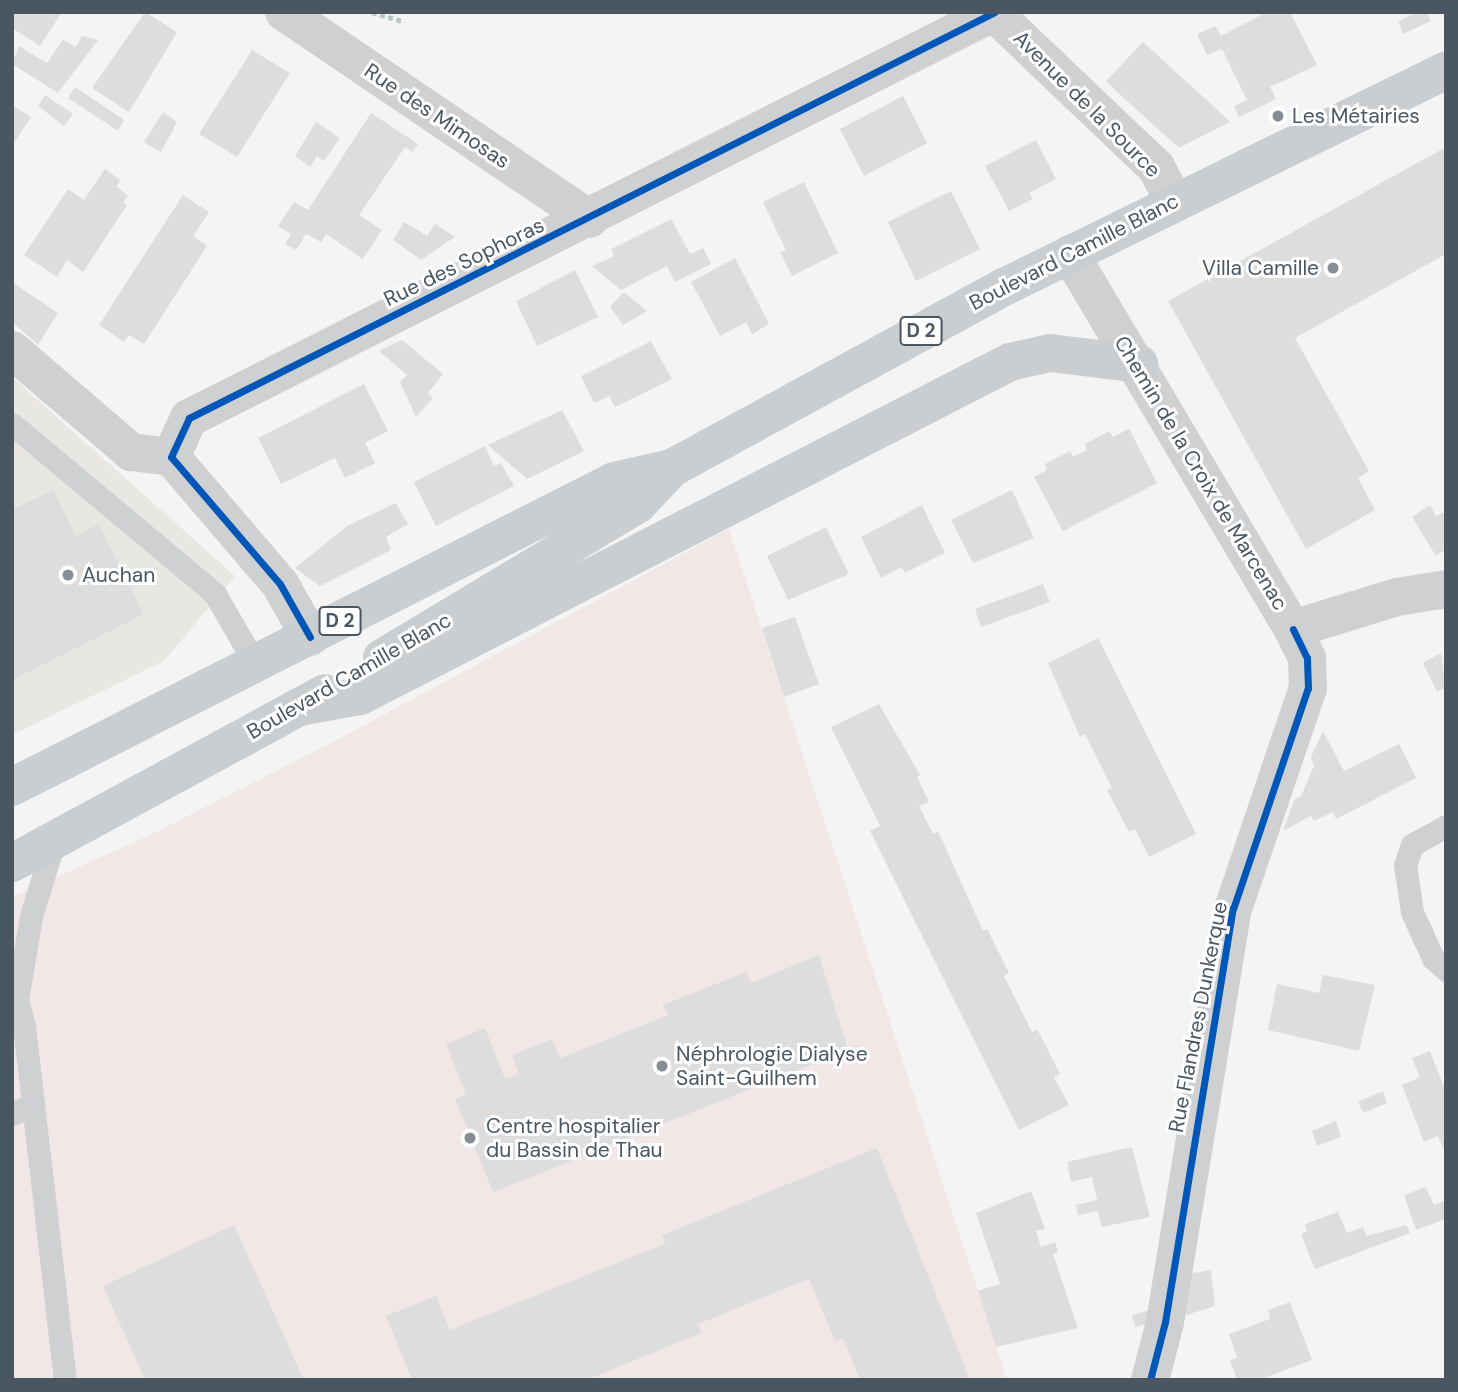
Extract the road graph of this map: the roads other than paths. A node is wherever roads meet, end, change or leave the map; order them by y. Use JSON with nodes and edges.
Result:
{"nodes":[{"id":1,"x":284,"y":12,"type":"edge"},
{"id":2,"x":994,"y":12,"type":"edge"},
{"id":3,"x":1446,"y":70,"type":"edge"},
{"id":4,"x":1174,"y":201,"type":"junction"},
{"id":5,"x":590,"y":219,"type":"junction"},
{"id":6,"x":1070,"y":254,"type":"junction"},
{"id":7,"x":12,"y":351,"type":"edge"},
{"id":8,"x":1139,"y":364,"type":"junction"},
{"id":9,"x":12,"y":424,"type":"edge"},
{"id":10,"x":171,"y":457,"type":"junction"},
{"id":11,"x":671,"y":468,"type":"junction"},
{"id":12,"x":1446,"y":589,"type":"edge"},
{"id":13,"x":1293,"y":629,"type":"junction"},
{"id":14,"x":310,"y":637,"type":"junction"},
{"id":15,"x":256,"y":665,"type":"junction"},
{"id":16,"x":304,"y":706,"type":"junction"},
{"id":17,"x":12,"y":787,"type":"edge"},
{"id":18,"x":1446,"y":826,"type":"edge"},
{"id":19,"x":54,"y":842,"type":"junction"},
{"id":20,"x":12,"y":863,"type":"edge"},
{"id":21,"x":1446,"y":970,"type":"edge"},
{"id":22,"x":15,"y":997,"type":"edge"},
{"id":23,"x":22,"y":1109,"type":"edge"},
{"id":24,"x":65,"y":1380,"type":"edge"},
{"id":25,"x":1150,"y":1380,"type":"edge"}],
"edges":[{"from":1,"to":5,"type":"street","name":"Rue des Mimosas"},
{"from":2,"to":4,"type":"street","name":"Avenue de la Source"},
{"from":2,"to":5,"type":"street","name":"Rue des Sophoras"},
{"from":3,"to":4,"type":"main road","name":"Boulevard Camille Blanc","number":"D 2"},
{"from":4,"to":6,"type":"main road","name":"Boulevard Camille Blanc","number":"D 2"},
{"from":5,"to":10,"type":"street","name":"Rue des Sophoras"},
{"from":6,"to":8,"type":"street","name":"Chemin de la Croix de Marcenac"},
{"from":6,"to":11,"type":"main road","name":"Boulevard Camille Blanc","number":"D 2"},
{"from":7,"to":10,"type":"street"},
{"from":8,"to":13,"type":"street","name":"Chemin de la Croix de Marcenac"},
{"from":8,"to":16,"type":"main road"},
{"from":9,"to":15,"type":"lane"},
{"from":10,"to":14,"type":"street"},
{"from":11,"to":14,"type":"main road","name":"Boulevard Camille Blanc","number":"D 2"},
{"from":11,"to":16,"type":"main road","name":"Boulevard Camille Blanc","number":"D 2"},
{"from":12,"to":13,"type":"street","name":"Chemin de la Croix de Marcenac"},
{"from":13,"to":25,"type":"street","name":"Rue Flandres Dunkerque"},
{"from":14,"to":15,"type":"main road","name":"Boulevard Camille Blanc","number":"D 2"},
{"from":15,"to":17,"type":"main road","name":"Boulevard Camille Blanc","number":"D 2"},
{"from":16,"to":19,"type":"main road","name":"Boulevard Camille Blanc","number":"D 2"},
{"from":18,"to":21,"type":"lane"},
{"from":19,"to":20,"type":"main road","name":"Boulevard Camille Blanc","number":"D 2"},
{"from":19,"to":22,"type":"lane"},
{"from":22,"to":23,"type":"lane"},
{"from":23,"to":24,"type":"lane"}]}
